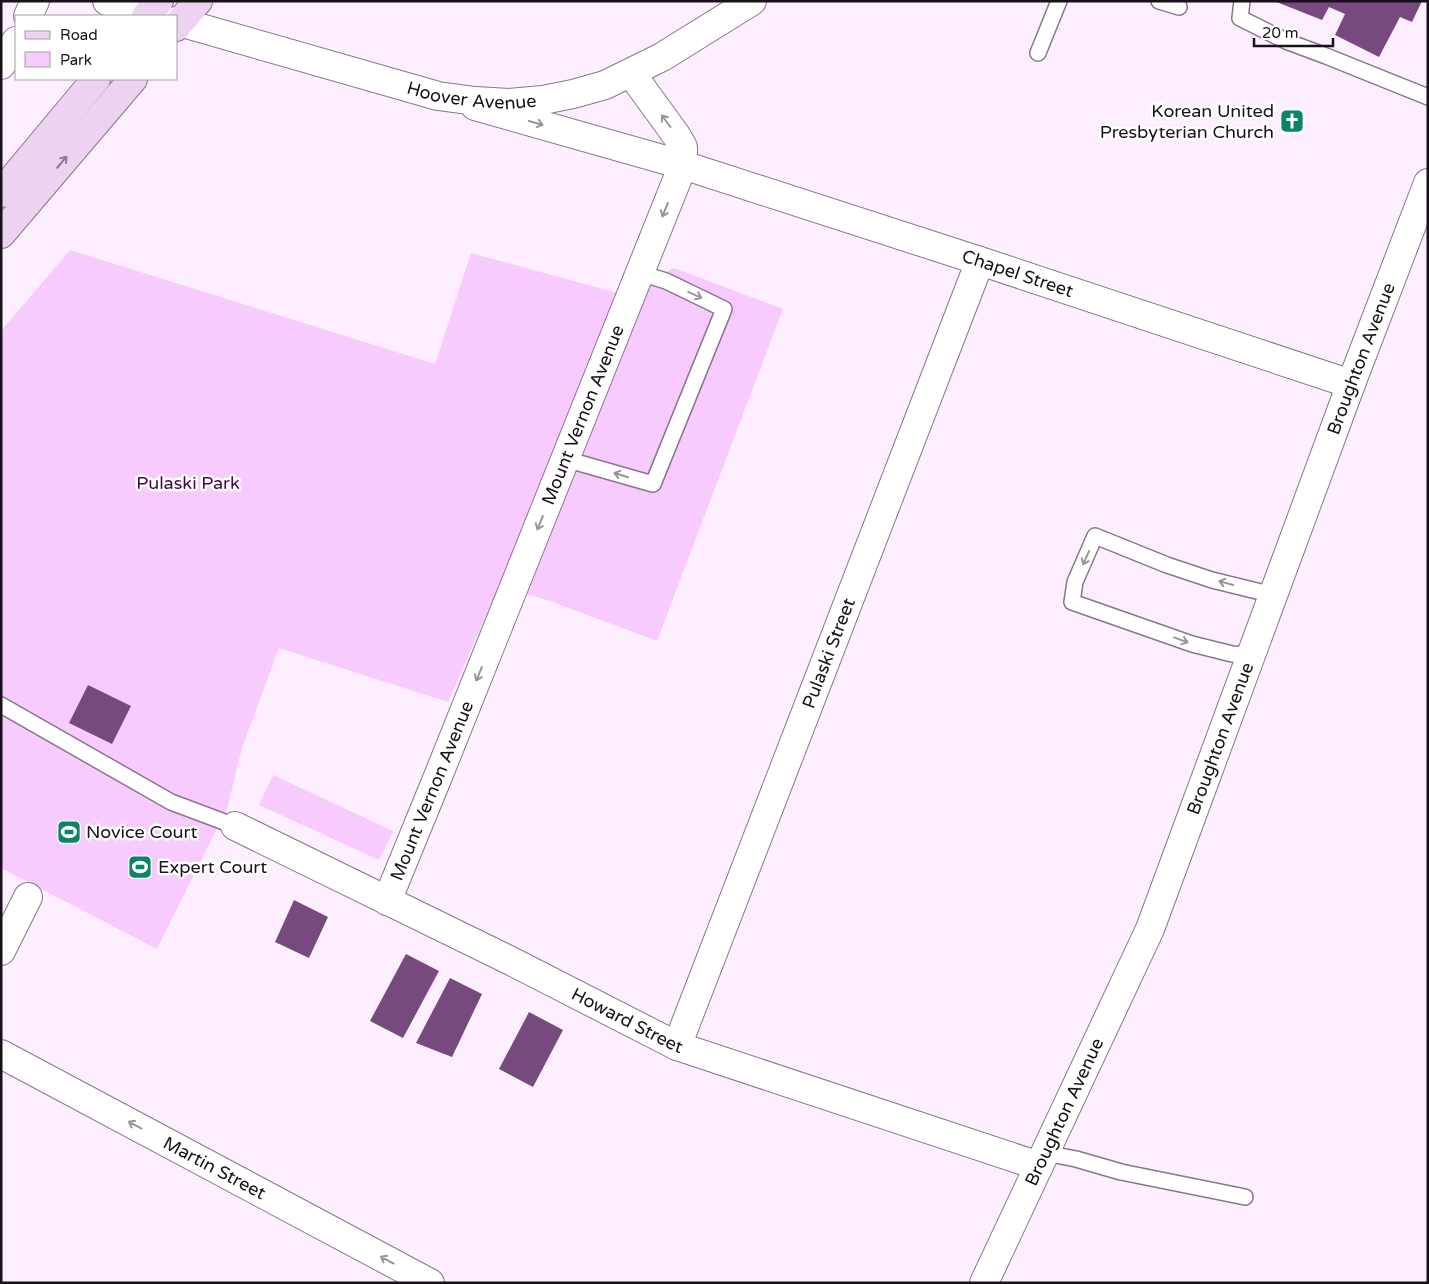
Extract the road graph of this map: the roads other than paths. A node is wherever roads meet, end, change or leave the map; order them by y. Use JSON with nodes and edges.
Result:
{"nodes":[{"id":1,"x":35,"y":1,"type":"edge"},
{"id":2,"x":107,"y":1,"type":"edge"},
{"id":3,"x":198,"y":1,"type":"edge"},
{"id":4,"x":752,"y":1,"type":"edge"},
{"id":5,"x":1059,"y":1,"type":"edge"},
{"id":6,"x":1160,"y":1,"type":"edge"},
{"id":7,"x":1242,"y":1,"type":"edge"},
{"id":8,"x":1179,"y":7,"type":"dead end"},
{"id":9,"x":28,"y":15,"type":"edge"},
{"id":10,"x":157,"y":15,"type":"edge"},
{"id":11,"x":168,"y":15,"type":"edge"},
{"id":12,"x":178,"y":21,"type":"edge"},
{"id":13,"x":15,"y":43,"type":"edge"},
{"id":14,"x":1038,"y":53,"type":"dead end"},
{"id":15,"x":1,"y":65,"type":"edge"},
{"id":16,"x":631,"y":73,"type":"junction"},
{"id":17,"x":95,"y":80,"type":"edge"},
{"id":18,"x":132,"y":80,"type":"edge"},
{"id":19,"x":438,"y":96,"type":"junction"},
{"id":20,"x":1428,"y":97,"type":"edge"},
{"id":21,"x":683,"y":165,"type":"junction"},
{"id":22,"x":1428,"y":183,"type":"edge"},
{"id":23,"x":1,"y":193,"type":"edge"},
{"id":24,"x":1,"y":234,"type":"edge"},
{"id":25,"x":980,"y":261,"type":"junction"},
{"id":26,"x":640,"y":273,"type":"junction"},
{"id":27,"x":1350,"y":384,"type":"junction"},
{"id":28,"x":577,"y":462,"type":"junction"},
{"id":29,"x":1273,"y":595,"type":"junction"},
{"id":30,"x":1250,"y":655,"type":"junction"},
{"id":31,"x":1,"y":705,"type":"edge"},
{"id":32,"x":235,"y":826,"type":"joint"},
{"id":33,"x":28,"y":897,"type":"dead end"},
{"id":34,"x":387,"y":901,"type":"junction"},
{"id":35,"x":1,"y":951,"type":"edge"},
{"id":36,"x":677,"y":1046,"type":"junction"},
{"id":37,"x":1,"y":1054,"type":"edge"},
{"id":38,"x":1042,"y":1160,"type":"junction"},
{"id":39,"x":1245,"y":1197,"type":"dead end"},
{"id":40,"x":430,"y":1283,"type":"edge"},
{"id":41,"x":984,"y":1283,"type":"edge"}],
"edges":[{"from":1,"to":9,"type":"street"},
{"from":2,"to":10,"type":"street","name":"Hoover Avenue"},
{"from":3,"to":11,"type":"main road"},
{"from":4,"to":16,"type":"street","name":"Hoover Avenue"},
{"from":5,"to":14,"type":"lane"},
{"from":6,"to":8,"type":"lane"},
{"from":7,"to":20,"type":"lane"},
{"from":12,"to":19,"type":"street","name":"Hoover Avenue"},
{"from":13,"to":15,"type":"street"},
{"from":16,"to":19,"type":"street","name":"Hoover Avenue"},
{"from":21,"to":16,"type":"street","one_way":true},
{"from":17,"to":23,"type":"main road"},
{"from":24,"to":18,"type":"main road","one_way":true},
{"from":19,"to":21,"type":"street","one_way":true},
{"from":21,"to":25,"type":"street","name":"Chapel Street"},
{"from":21,"to":26,"type":"street","name":"Mount Vernon Avenue","one_way":true},
{"from":22,"to":27,"type":"street","name":"Broughton Avenue"},
{"from":25,"to":27,"type":"street","name":"Chapel Street"},
{"from":25,"to":36,"type":"street","name":"Pulaski Street"},
{"from":26,"to":28,"type":"street","name":"Mount Vernon Avenue"},
{"from":26,"to":28,"type":"lane","one_way":true},
{"from":27,"to":29,"type":"street","name":"Broughton Avenue"},
{"from":28,"to":34,"type":"street","name":"Mount Vernon Avenue","one_way":true},
{"from":29,"to":30,"type":"street","name":"Broughton Avenue"},
{"from":29,"to":30,"type":"lane","one_way":true},
{"from":30,"to":38,"type":"street","name":"Broughton Avenue"},
{"from":31,"to":32,"type":"lane"},
{"from":32,"to":34,"type":"street","name":"Howard Street"},
{"from":33,"to":35,"type":"street"},
{"from":34,"to":36,"type":"street","name":"Howard Street"},
{"from":36,"to":38,"type":"street","name":"Howard Street"},
{"from":40,"to":37,"type":"street","name":"Martin Street","one_way":true},
{"from":38,"to":39,"type":"lane"},
{"from":38,"to":41,"type":"street","name":"Broughton Avenue"}]}
